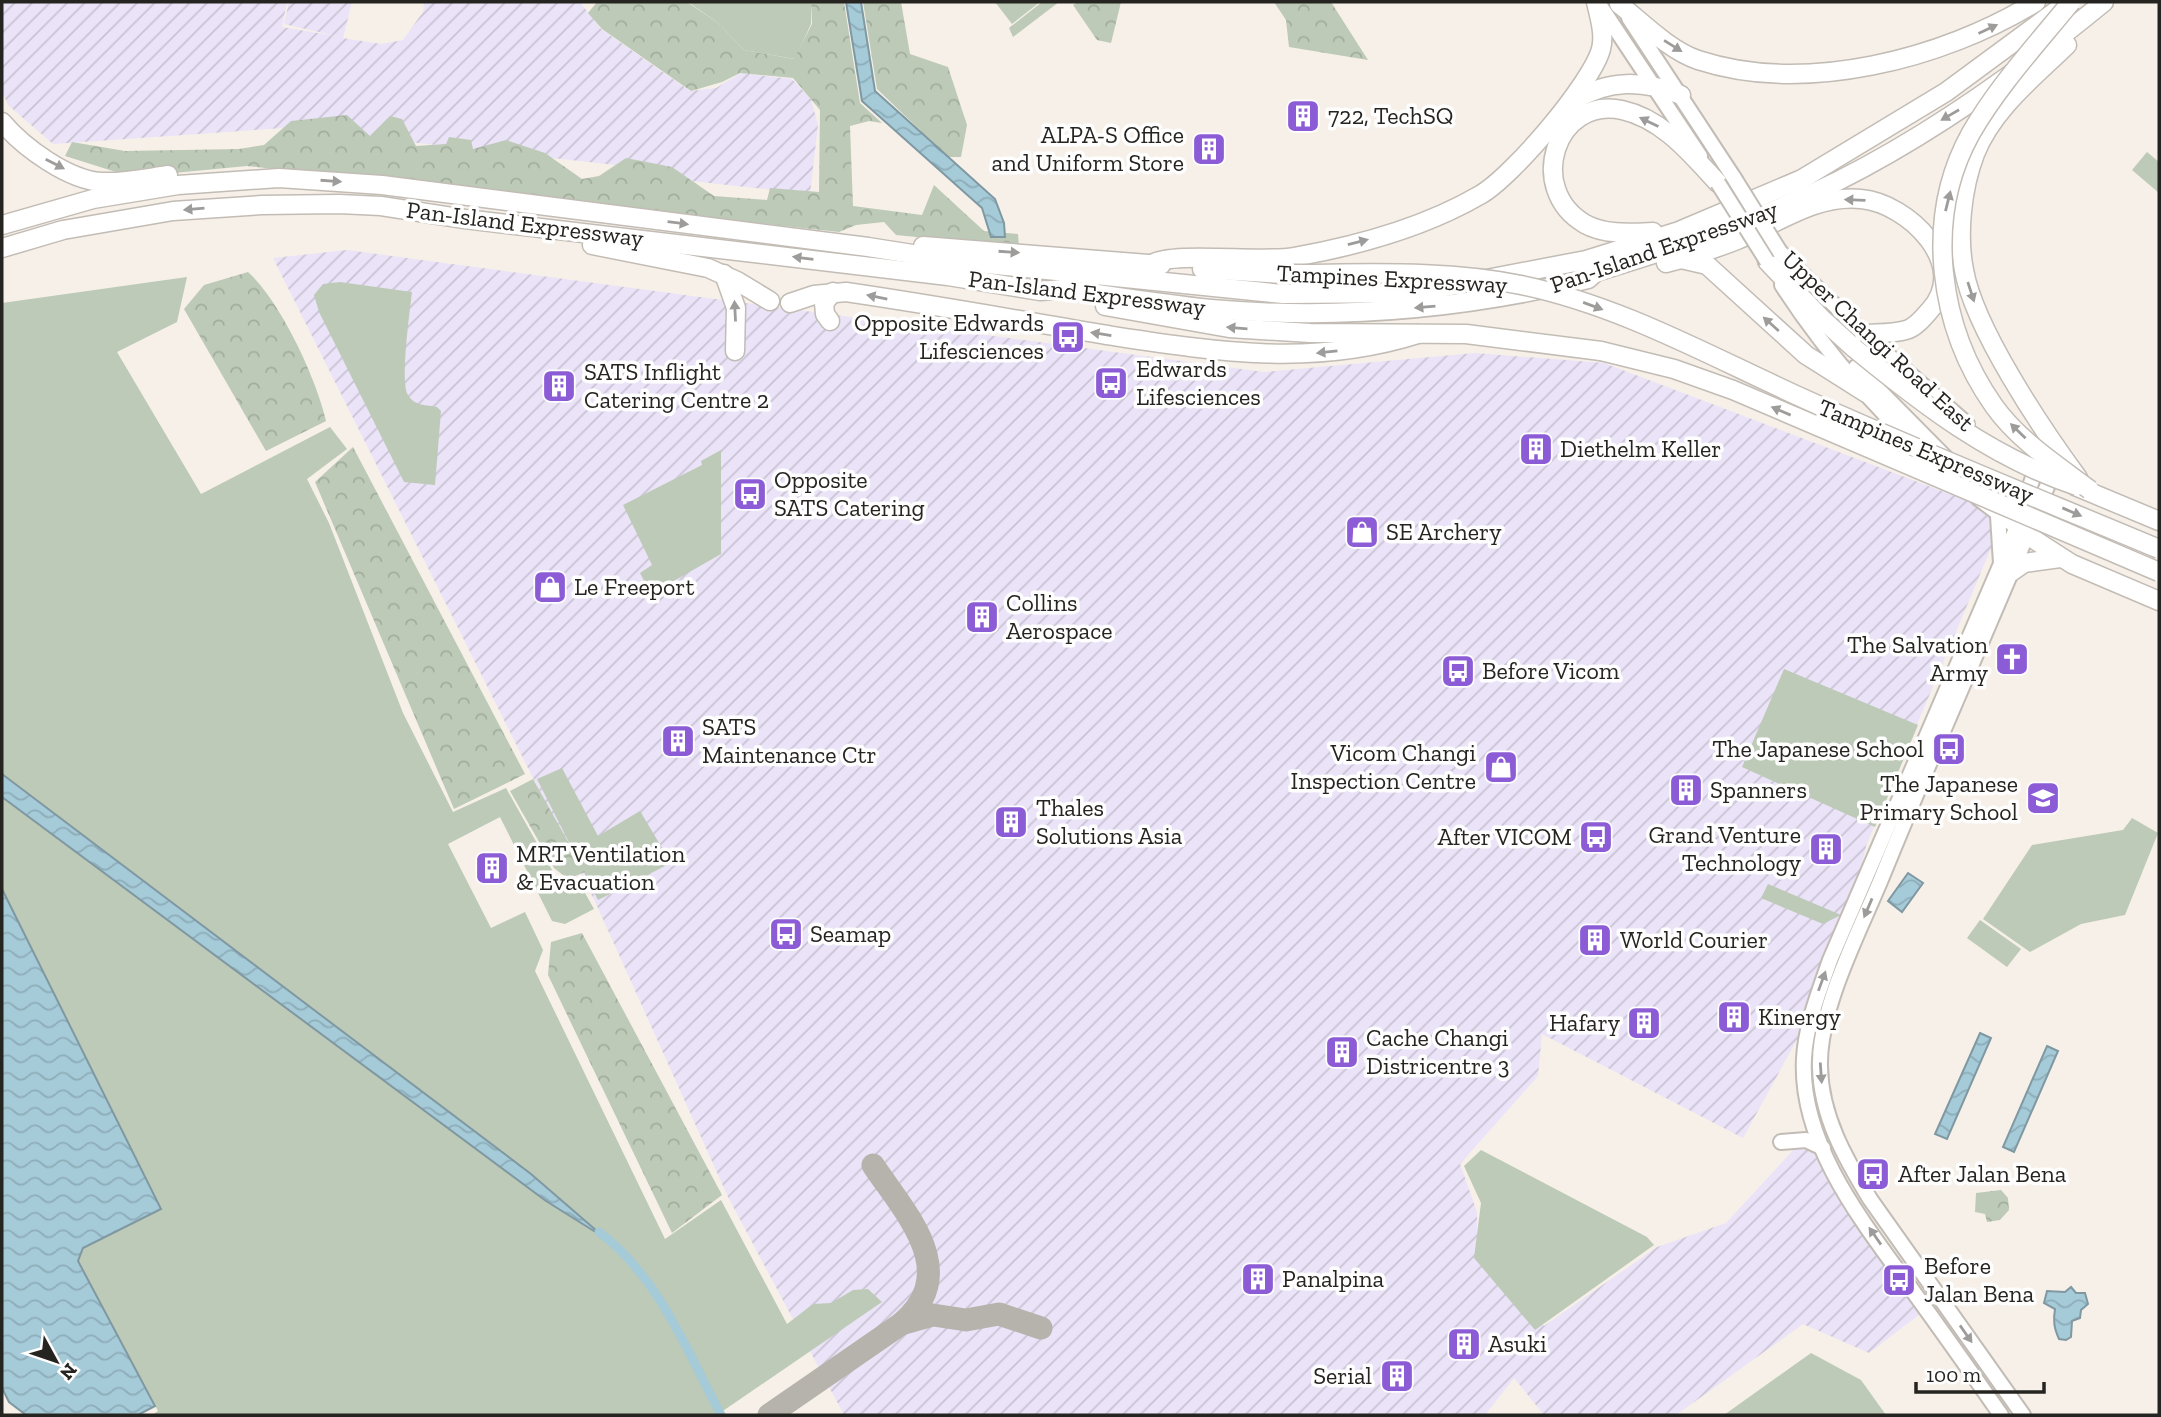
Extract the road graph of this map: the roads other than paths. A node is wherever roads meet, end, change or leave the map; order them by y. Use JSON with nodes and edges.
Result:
{"nodes":[{"id":1,"x":1597,"y":2,"type":"edge"},
{"id":2,"x":2038,"y":2,"type":"edge"},
{"id":3,"x":2070,"y":2,"type":"edge"},
{"id":4,"x":2106,"y":2,"type":"edge"},
{"id":5,"x":1618,"y":3,"type":"edge"},
{"id":6,"x":1639,"y":31,"type":"junction"},
{"id":7,"x":1628,"y":47,"type":"junction"},
{"id":8,"x":1652,"y":84,"type":"junction"},
{"id":9,"x":1681,"y":95,"type":"junction"},
{"id":10,"x":1567,"y":104,"type":"junction"},
{"id":11,"x":1917,"y":108,"type":"junction"},
{"id":12,"x":2,"y":122,"type":"edge"},
{"id":13,"x":279,"y":178,"type":"junction"},
{"id":14,"x":1726,"y":180,"type":"junction"},
{"id":15,"x":465,"y":219,"type":"junction"},
{"id":16,"x":2,"y":225,"type":"edge"},
{"id":17,"x":1679,"y":231,"type":"junction"},
{"id":18,"x":868,"y":247,"type":"junction"},
{"id":19,"x":2,"y":248,"type":"edge"},
{"id":20,"x":1773,"y":257,"type":"junction"},
{"id":21,"x":1681,"y":259,"type":"junction"},
{"id":22,"x":1152,"y":264,"type":"junction"},
{"id":23,"x":724,"y":274,"type":"junction"},
{"id":24,"x":1588,"y":279,"type":"junction"},
{"id":25,"x":1040,"y":291,"type":"junction"},
{"id":26,"x":833,"y":292,"type":"junction"},
{"id":27,"x":770,"y":301,"type":"dead end"},
{"id":28,"x":790,"y":303,"type":"dead end"},
{"id":29,"x":830,"y":321,"type":"dead end"},
{"id":30,"x":1418,"y":334,"type":"junction"},
{"id":31,"x":1859,"y":341,"type":"junction"},
{"id":32,"x":1825,"y":342,"type":"junction"},
{"id":33,"x":735,"y":351,"type":"dead end"},
{"id":34,"x":1866,"y":393,"type":"junction"},
{"id":35,"x":2046,"y":431,"type":"junction"},
{"id":36,"x":2043,"y":472,"type":"junction"},
{"id":37,"x":2088,"y":490,"type":"junction"},
{"id":38,"x":1975,"y":496,"type":"junction"},
{"id":39,"x":1998,"y":516,"type":"junction"},
{"id":40,"x":2159,"y":521,"type":"edge"},
{"id":41,"x":2021,"y":532,"type":"junction"},
{"id":42,"x":2159,"y":549,"type":"edge"},
{"id":43,"x":2060,"y":558,"type":"junction"},
{"id":44,"x":2006,"y":568,"type":"junction"},
{"id":45,"x":2159,"y":572,"type":"edge"},
{"id":46,"x":2159,"y":601,"type":"edge"},
{"id":47,"x":1781,"y":1142,"type":"dead end"},
{"id":48,"x":1823,"y":1148,"type":"junction"},
{"id":49,"x":2012,"y":1400,"type":"junction"},
{"id":50,"x":2003,"y":1415,"type":"edge"},
{"id":51,"x":2023,"y":1415,"type":"edge"}],
"edges":[{"from":1,"to":7,"type":"street","name":"Upper Changi Road East"},
{"from":1,"to":10,"type":"highway"},
{"from":5,"to":2,"type":"highway","one_way":true},
{"from":2,"to":11,"type":"highway"},
{"from":3,"to":11,"type":"highway","name":"Pan-Island Expressway"},
{"from":37,"to":3,"type":"highway","one_way":true,"bridge":true},
{"from":4,"to":24,"type":"highway","name":"Pan-Island Expressway","one_way":true},
{"from":4,"to":35,"type":"highway","one_way":true},
{"from":5,"to":6,"type":"street","name":"Upper Changi Road East"},
{"from":6,"to":7,"type":"street"},
{"from":6,"to":9,"type":"street","name":"Upper Changi Road East"},
{"from":7,"to":8,"type":"street","name":"Upper Changi Road East"},
{"from":8,"to":9,"type":"highway"},
{"from":8,"to":10,"type":"highway"},
{"from":8,"to":14,"type":"street","name":"Upper Changi Road East"},
{"from":9,"to":14,"type":"street","name":"Upper Changi Road East"},
{"from":22,"to":10,"type":"highway","one_way":true},
{"from":11,"to":17,"type":"highway","name":"Pan-Island Expressway"},
{"from":12,"to":13,"type":"highway","one_way":true},
{"from":13,"to":16,"type":"highway","name":"Pan-Island Expressway"},
{"from":13,"to":18,"type":"highway","name":"Pan-Island Expressway","one_way":true},
{"from":14,"to":17,"type":"highway","one_way":true},
{"from":14,"to":20,"type":"street","name":"Upper Changi Road East","bridge":true},
{"from":15,"to":19,"type":"highway","name":"Pan-Island Expressway","one_way":true},
{"from":15,"to":23,"type":"highway"},
{"from":25,"to":15,"type":"highway","name":"Pan-Island Expressway","one_way":true},
{"from":17,"to":18,"type":"highway","name":"Pan-Island Expressway"},
{"from":18,"to":22,"type":"highway","name":"Tampines Expressway","one_way":true},
{"from":20,"to":31,"type":"highway"},
{"from":20,"to":32,"type":"street","name":"Upper Changi Road East"},
{"from":21,"to":24,"type":"highway"},
{"from":31,"to":21,"type":"highway","one_way":true},
{"from":34,"to":21,"type":"highway","one_way":true},
{"from":22,"to":42,"type":"highway","name":"Tampines Expressway","one_way":true,"bridge":true},
{"from":23,"to":27,"type":"highway"},
{"from":33,"to":23,"type":"highway","one_way":true},
{"from":24,"to":25,"type":"highway","name":"Pan-Island Expressway","one_way":true},
{"from":30,"to":25,"type":"highway","name":"Tampines Expressway","one_way":true},
{"from":26,"to":28,"type":"highway"},
{"from":26,"to":29,"type":"highway"},
{"from":30,"to":26,"type":"highway","one_way":true},
{"from":45,"to":30,"type":"highway","name":"Tampines Expressway","one_way":true,"bridge":true},
{"from":31,"to":36,"type":"street","name":"Upper Changi Road East"},
{"from":31,"to":37,"type":"highway","bridge":true},
{"from":32,"to":34,"type":"street","name":"Upper Changi Road East"},
{"from":32,"to":38,"type":"street","name":"Upper Changi Road East"},
{"from":34,"to":38,"type":"street","name":"Upper Changi Road East"},
{"from":35,"to":36,"type":"highway"},
{"from":35,"to":37,"type":"highway"},
{"from":36,"to":37,"type":"highway"},
{"from":36,"to":41,"type":"street"},
{"from":37,"to":40,"type":"highway"},
{"from":38,"to":39,"type":"street","name":"Upper Changi Road East"},
{"from":39,"to":41,"type":"street","name":"Upper Changi Road East"},
{"from":39,"to":44,"type":"street"},
{"from":41,"to":43,"type":"highway"},
{"from":41,"to":44,"type":"street"},
{"from":43,"to":44,"type":"highway"},
{"from":43,"to":46,"type":"highway"},
{"from":48,"to":44,"type":"street","one_way":true},
{"from":44,"to":49,"type":"street","one_way":true},
{"from":47,"to":48,"type":"street"},
{"from":50,"to":48,"type":"street","one_way":true},
{"from":49,"to":50,"type":"street"},
{"from":49,"to":51,"type":"street"}]}
